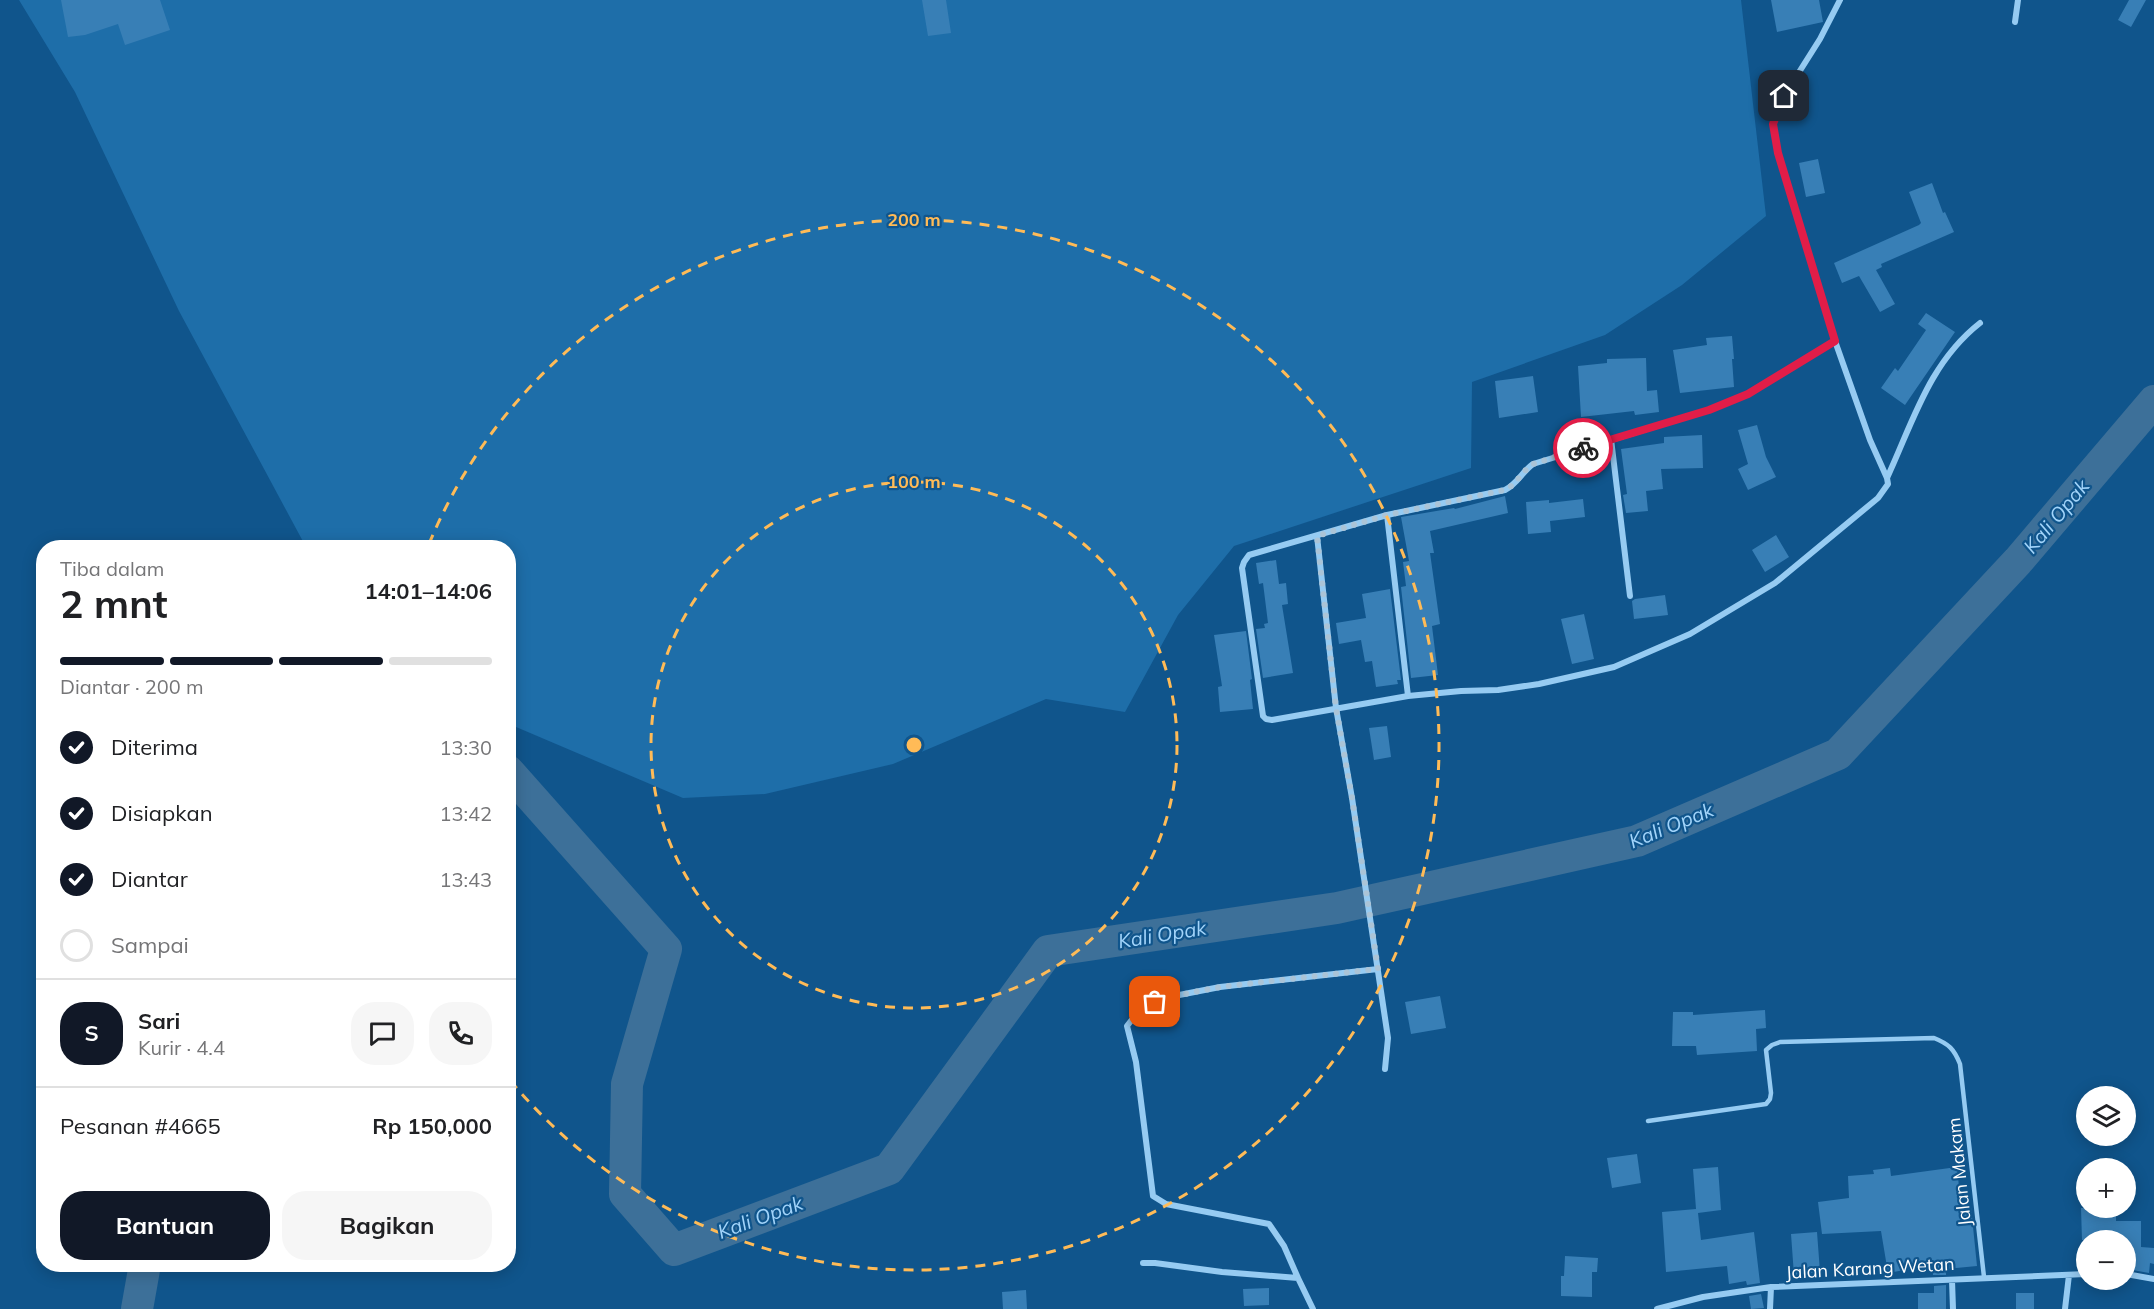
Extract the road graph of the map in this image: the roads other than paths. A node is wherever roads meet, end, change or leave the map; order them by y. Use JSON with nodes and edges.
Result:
{"nodes":[{"id":1,"x":1840,"y":0,"type":"edge"},
{"id":2,"x":2018,"y":0,"type":"edge"},
{"id":3,"x":2015,"y":22,"type":"dead end"},
{"id":4,"x":1980,"y":323,"type":"dead end"},
{"id":5,"x":1835,"y":341,"type":"junction"},
{"id":6,"x":1611,"y":439,"type":"junction"},
{"id":7,"x":1887,"y":478,"type":"junction"},
{"id":8,"x":1387,"y":515,"type":"junction"},
{"id":9,"x":1317,"y":536,"type":"junction"},
{"id":10,"x":1630,"y":596,"type":"dead end"},
{"id":11,"x":1408,"y":696,"type":"junction"},
{"id":12,"x":1336,"y":708,"type":"junction"},
{"id":13,"x":1378,"y":969,"type":"junction"},
{"id":14,"x":1385,"y":1069,"type":"dead end"},
{"id":15,"x":1648,"y":1121,"type":"dead end"},
{"id":16,"x":1143,"y":1263,"type":"dead end"},
{"id":17,"x":2069,"y":1275,"type":"junction"},
{"id":18,"x":2076,"y":1275,"type":"edge"},
{"id":19,"x":2136,"y":1276,"type":"edge"},
{"id":20,"x":1984,"y":1277,"type":"junction"},
{"id":21,"x":1298,"y":1278,"type":"junction"},
{"id":22,"x":2154,"y":1279,"type":"edge"},
{"id":23,"x":1952,"y":1280,"type":"junction"},
{"id":24,"x":1771,"y":1287,"type":"junction"},
{"id":25,"x":1313,"y":1309,"type":"edge"},
{"id":26,"x":1657,"y":1309,"type":"edge"},
{"id":27,"x":1770,"y":1309,"type":"edge"},
{"id":28,"x":1953,"y":1309,"type":"edge"},
{"id":29,"x":2065,"y":1309,"type":"edge"}],
"edges":[{"from":1,"to":5,"type":"street"},
{"from":2,"to":3,"type":"street"},
{"from":4,"to":7,"type":"street"},
{"from":5,"to":6,"type":"street"},
{"from":5,"to":7,"type":"street"},
{"from":6,"to":8,"type":"street"},
{"from":6,"to":10,"type":"street"},
{"from":7,"to":11,"type":"street"},
{"from":8,"to":9,"type":"street"},
{"from":8,"to":11,"type":"street"},
{"from":9,"to":12,"type":"street"},
{"from":9,"to":12,"type":"street"},
{"from":11,"to":12,"type":"street"},
{"from":12,"to":13,"type":"street"},
{"from":13,"to":14,"type":"street"},
{"from":13,"to":21,"type":"street"},
{"from":15,"to":20,"type":"lane","name":"Jalan Makam"},
{"from":16,"to":21,"type":"street"},
{"from":17,"to":18,"type":"street","name":"Jalan Karang Wetan"},
{"from":17,"to":20,"type":"street","name":"Jalan Karang Wetan"},
{"from":17,"to":29,"type":"street"},
{"from":19,"to":22,"type":"street"},
{"from":20,"to":23,"type":"street","name":"Jalan Karang Wetan"},
{"from":21,"to":25,"type":"street"},
{"from":23,"to":24,"type":"street","name":"Jalan Karang Wetan"},
{"from":23,"to":28,"type":"street"},
{"from":24,"to":26,"type":"street","name":"Jalan Karang Wetan"},
{"from":24,"to":27,"type":"street"}]}
